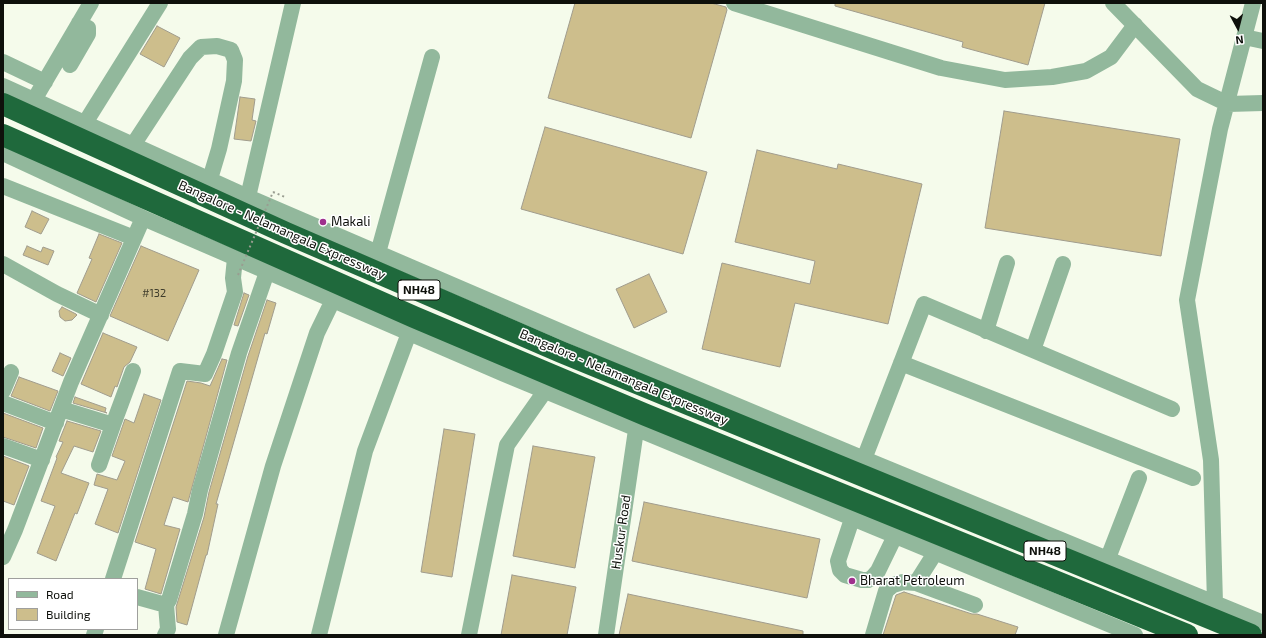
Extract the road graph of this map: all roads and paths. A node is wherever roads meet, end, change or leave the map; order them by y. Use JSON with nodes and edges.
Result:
{"nodes":[{"id":1,"x":91,"y":3,"type":"edge"},
{"id":2,"x":160,"y":3,"type":"edge"},
{"id":3,"x":293,"y":3,"type":"edge"},
{"id":4,"x":734,"y":3,"type":"edge"},
{"id":5,"x":1114,"y":3,"type":"edge"},
{"id":6,"x":1253,"y":3,"type":"edge"},
{"id":7,"x":79,"y":23,"type":"junction"},
{"id":8,"x":1136,"y":25,"type":"junction"},
{"id":9,"x":1244,"y":38,"type":"junction"},
{"id":10,"x":1263,"y":41,"type":"edge"},
{"id":11,"x":432,"y":57,"type":"dead end"},
{"id":12,"x":3,"y":62,"type":"edge"},
{"id":13,"x":70,"y":65,"type":"dead end"},
{"id":14,"x":45,"y":82,"type":"junction"},
{"id":15,"x":3,"y":86,"type":"edge"},
{"id":16,"x":34,"y":100,"type":"junction"},
{"id":17,"x":1263,"y":102,"type":"edge"},
{"id":18,"x":3,"y":104,"type":"edge"},
{"id":19,"x":1228,"y":104,"type":"junction"},
{"id":20,"x":85,"y":123,"type":"junction"},
{"id":21,"x":3,"y":135,"type":"edge"},
{"id":22,"x":134,"y":145,"type":"junction"},
{"id":23,"x":3,"y":153,"type":"edge"},
{"id":24,"x":210,"y":179,"type":"junction"},
{"id":25,"x":3,"y":186,"type":"edge"},
{"id":26,"x":248,"y":197,"type":"junction"},
{"id":27,"x":285,"y":197,"type":"dead end"},
{"id":28,"x":143,"y":218,"type":"junction"},
{"id":29,"x":134,"y":238,"type":"junction"},
{"id":30,"x":378,"y":253,"type":"junction"},
{"id":31,"x":235,"y":258,"type":"junction"},
{"id":32,"x":1007,"y":263,"type":"dead end"},
{"id":33,"x":3,"y":264,"type":"edge"},
{"id":34,"x":1063,"y":264,"type":"dead end"},
{"id":35,"x":267,"y":272,"type":"junction"},
{"id":36,"x":238,"y":275,"type":"dead end"},
{"id":37,"x":333,"y":300,"type":"junction"},
{"id":38,"x":101,"y":315,"type":"junction"},
{"id":39,"x":986,"y":331,"type":"junction"},
{"id":40,"x":409,"y":333,"type":"junction"},
{"id":41,"x":1033,"y":350,"type":"junction"},
{"id":42,"x":901,"y":363,"type":"junction"},
{"id":43,"x":133,"y":371,"type":"dead end"},
{"id":44,"x":11,"y":372,"type":"dead end"},
{"id":45,"x":3,"y":391,"type":"edge"},
{"id":46,"x":545,"y":391,"type":"junction"},
{"id":47,"x":3,"y":403,"type":"edge"},
{"id":48,"x":1172,"y":409,"type":"dead end"},
{"id":49,"x":59,"y":416,"type":"junction"},
{"id":50,"x":114,"y":425,"type":"junction"},
{"id":51,"x":636,"y":430,"type":"junction"},
{"id":52,"x":3,"y":446,"type":"edge"},
{"id":53,"x":864,"y":459,"type":"junction"},
{"id":54,"x":42,"y":460,"type":"junction"},
{"id":55,"x":99,"y":465,"type":"dead end"},
{"id":56,"x":1139,"y":478,"type":"dead end"},
{"id":57,"x":1193,"y":478,"type":"dead end"},
{"id":58,"x":852,"y":519,"type":"junction"},
{"id":59,"x":895,"y":536,"type":"junction"},
{"id":60,"x":935,"y":553,"type":"junction"},
{"id":61,"x":3,"y":558,"type":"edge"},
{"id":62,"x":1108,"y":558,"type":"junction"},
{"id":63,"x":113,"y":578,"type":"edge"},
{"id":64,"x":916,"y":583,"type":"junction"},
{"id":65,"x":138,"y":597,"type":"edge"},
{"id":66,"x":1215,"y":603,"type":"junction"},
{"id":67,"x":166,"y":605,"type":"junction"},
{"id":68,"x":975,"y":605,"type":"dead end"},
{"id":69,"x":1263,"y":623,"type":"edge"},
{"id":70,"x":165,"y":635,"type":"edge"},
{"id":71,"x":226,"y":635,"type":"edge"},
{"id":72,"x":319,"y":635,"type":"edge"},
{"id":73,"x":469,"y":635,"type":"edge"},
{"id":74,"x":606,"y":635,"type":"edge"},
{"id":75,"x":873,"y":635,"type":"edge"},
{"id":76,"x":1135,"y":635,"type":"edge"},
{"id":77,"x":1187,"y":635,"type":"edge"},
{"id":78,"x":1251,"y":635,"type":"edge"}],
"edges":[{"from":1,"to":7,"type":"street"},
{"from":2,"to":20,"type":"street"},
{"from":3,"to":26,"type":"street"},
{"from":4,"to":8,"type":"street"},
{"from":5,"to":8,"type":"street"},
{"from":6,"to":9,"type":"street"},
{"from":7,"to":13,"type":"street"},
{"from":7,"to":14,"type":"street"},
{"from":8,"to":19,"type":"street"},
{"from":9,"to":10,"type":"street"},
{"from":9,"to":19,"type":"street"},
{"from":11,"to":30,"type":"street"},
{"from":12,"to":14,"type":"street"},
{"from":14,"to":16,"type":"street"},
{"from":15,"to":16,"type":"street"},
{"from":16,"to":20,"type":"street"},
{"from":17,"to":19,"type":"street"},
{"from":18,"to":78,"type":"highway","name":"Bangalore - Nelamangala Expressway","number":"NH48"},
{"from":19,"to":66,"type":"street"},
{"from":20,"to":22,"type":"street"},
{"from":21,"to":77,"type":"highway","name":"Bangalore - Nelamangala Expressway","number":"NH48"},
{"from":22,"to":24,"type":"street"},
{"from":22,"to":24,"type":"street"},
{"from":23,"to":28,"type":"street"},
{"from":24,"to":26,"type":"street"},
{"from":25,"to":29,"type":"street"},
{"from":26,"to":30,"type":"street"},
{"from":27,"to":36,"type":"path","bridge":true},
{"from":28,"to":29,"type":"street"},
{"from":28,"to":31,"type":"street"},
{"from":29,"to":38,"type":"street"},
{"from":30,"to":53,"type":"street"},
{"from":31,"to":35,"type":"street"},
{"from":31,"to":63,"type":"street"},
{"from":32,"to":39,"type":"street"},
{"from":33,"to":38,"type":"street"},
{"from":34,"to":41,"type":"street"},
{"from":35,"to":37,"type":"street"},
{"from":35,"to":67,"type":"street"},
{"from":37,"to":40,"type":"street"},
{"from":37,"to":71,"type":"street"},
{"from":38,"to":49,"type":"street"},
{"from":39,"to":41,"type":"street"},
{"from":39,"to":42,"type":"street"},
{"from":40,"to":46,"type":"street"},
{"from":40,"to":72,"type":"street"},
{"from":41,"to":48,"type":"street"},
{"from":42,"to":53,"type":"street"},
{"from":42,"to":57,"type":"street"},
{"from":43,"to":50,"type":"street"},
{"from":44,"to":45,"type":"street"},
{"from":46,"to":51,"type":"street"},
{"from":46,"to":73,"type":"street"},
{"from":47,"to":49,"type":"street"},
{"from":49,"to":50,"type":"street"},
{"from":49,"to":54,"type":"street"},
{"from":50,"to":55,"type":"street"},
{"from":51,"to":58,"type":"street"},
{"from":51,"to":74,"type":"street","name":"Huskur Road"},
{"from":52,"to":54,"type":"street"},
{"from":53,"to":62,"type":"street"},
{"from":54,"to":61,"type":"street"},
{"from":56,"to":62,"type":"street"},
{"from":58,"to":59,"type":"street"},
{"from":58,"to":59,"type":"street"},
{"from":59,"to":60,"type":"street"},
{"from":60,"to":64,"type":"street"},
{"from":60,"to":76,"type":"street"},
{"from":62,"to":66,"type":"street"},
{"from":64,"to":68,"type":"street"},
{"from":64,"to":75,"type":"street"},
{"from":65,"to":67,"type":"street"},
{"from":66,"to":69,"type":"street"},
{"from":67,"to":70,"type":"street"}]}
